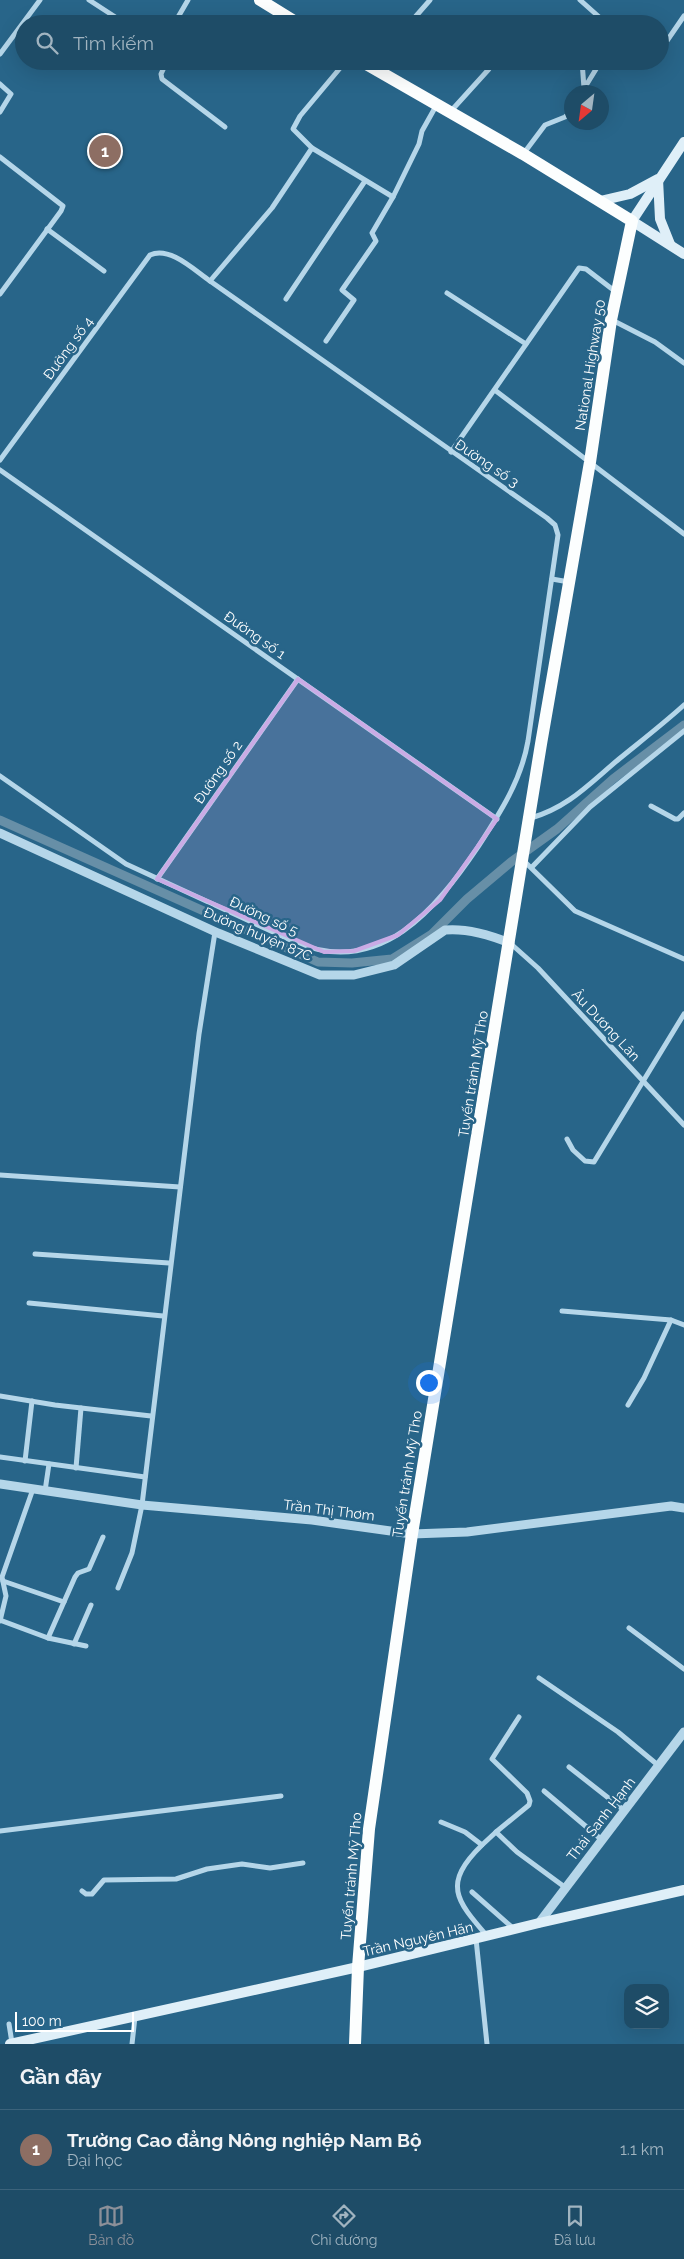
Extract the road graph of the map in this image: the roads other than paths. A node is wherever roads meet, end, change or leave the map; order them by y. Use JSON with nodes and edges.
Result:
{"nodes":[{"id":1,"x":40,"y":0,"type":"edge"},
{"id":2,"x":89,"y":0,"type":"edge"},
{"id":3,"x":188,"y":0,"type":"edge"},
{"id":4,"x":260,"y":0,"type":"edge"},
{"id":5,"x":430,"y":0,"type":"edge"},
{"id":6,"x":580,"y":0,"type":"edge"},
{"id":7,"x":29,"y":15,"type":"edge"},
{"id":8,"x":112,"y":15,"type":"edge"},
{"id":9,"x":179,"y":15,"type":"edge"},
{"id":10,"x":284,"y":15,"type":"edge"},
{"id":11,"x":416,"y":15,"type":"edge"},
{"id":12,"x":597,"y":15,"type":"edge"},
{"id":13,"x":684,"y":16,"type":"edge"},
{"id":14,"x":15,"y":34,"type":"edge"},
{"id":15,"x":669,"y":38,"type":"edge"},
{"id":16,"x":0,"y":54,"type":"edge"},
{"id":17,"x":163,"y":70,"type":"edge"},
{"id":18,"x":338,"y":70,"type":"edge"},
{"id":19,"x":381,"y":70,"type":"edge"},
{"id":20,"x":488,"y":70,"type":"edge"},
{"id":21,"x":582,"y":70,"type":"edge"},
{"id":22,"x":596,"y":70,"type":"edge"},
{"id":23,"x":0,"y":84,"type":"edge"},
{"id":24,"x":583,"y":85,"type":"edge"},
{"id":25,"x":586,"y":85,"type":"edge"},
{"id":26,"x":438,"y":104,"type":"junction"},
{"id":27,"x":450,"y":111,"type":"junction"},
{"id":28,"x":0,"y":112,"type":"edge"},
{"id":29,"x":564,"y":117,"type":"edge"},
{"id":30,"x":225,"y":127,"type":"dead end"},
{"id":31,"x":684,"y":142,"type":"edge"},
{"id":32,"x":312,"y":148,"type":"junction"},
{"id":33,"x":524,"y":154,"type":"junction"},
{"id":34,"x":0,"y":156,"type":"edge"},
{"id":35,"x":658,"y":179,"type":"junction"},
{"id":36,"x":364,"y":182,"type":"junction"},
{"id":37,"x":393,"y":197,"type":"junction"},
{"id":38,"x":600,"y":201,"type":"junction"},
{"id":39,"x":632,"y":221,"type":"junction"},
{"id":40,"x":48,"y":229,"type":"junction"},
{"id":41,"x":670,"y":244,"type":"junction"},
{"id":42,"x":157,"y":252,"type":"joint"},
{"id":43,"x":684,"y":254,"type":"edge"},
{"id":44,"x":104,"y":271,"type":"dead end"},
{"id":45,"x":210,"y":281,"type":"junction"},
{"id":46,"x":447,"y":293,"type":"dead end"},
{"id":47,"x":617,"y":293,"type":"junction"},
{"id":48,"x":0,"y":294,"type":"edge"},
{"id":49,"x":286,"y":299,"type":"dead end"},
{"id":50,"x":611,"y":320,"type":"junction"},
{"id":51,"x":326,"y":342,"type":"dead end"},
{"id":52,"x":526,"y":344,"type":"junction"},
{"id":53,"x":684,"y":364,"type":"edge"},
{"id":54,"x":496,"y":391,"type":"junction"},
{"id":55,"x":451,"y":452,"type":"junction"},
{"id":56,"x":0,"y":460,"type":"edge"},
{"id":57,"x":590,"y":462,"type":"junction"},
{"id":58,"x":0,"y":470,"type":"edge"},
{"id":59,"x":684,"y":534,"type":"edge"},
{"id":60,"x":552,"y":578,"type":"junction"},
{"id":61,"x":569,"y":582,"type":"junction"},
{"id":62,"x":298,"y":679,"type":"junction"},
{"id":63,"x":684,"y":705,"type":"edge"},
{"id":64,"x":684,"y":731,"type":"edge"},
{"id":65,"x":535,"y":742,"type":"junction"},
{"id":66,"x":0,"y":776,"type":"edge"},
{"id":67,"x":651,"y":806,"type":"dead end"},
{"id":68,"x":684,"y":813,"type":"edge"},
{"id":69,"x":497,"y":819,"type":"junction"},
{"id":70,"x":529,"y":821,"type":"junction"},
{"id":71,"x":0,"y":833,"type":"edge"},
{"id":72,"x":526,"y":861,"type":"junction"},
{"id":73,"x":157,"y":879,"type":"junction"},
{"id":74,"x":216,"y":932,"type":"junction"},
{"id":75,"x":510,"y":942,"type":"junction"},
{"id":76,"x":684,"y":959,"type":"edge"},
{"id":77,"x":684,"y":1014,"type":"edge"},
{"id":78,"x":644,"y":1082,"type":"junction"},
{"id":79,"x":684,"y":1125,"type":"edge"},
{"id":80,"x":567,"y":1139,"type":"dead end"},
{"id":81,"x":0,"y":1176,"type":"edge"},
{"id":82,"x":180,"y":1187,"type":"junction"},
{"id":83,"x":35,"y":1254,"type":"dead end"},
{"id":84,"x":170,"y":1263,"type":"junction"},
{"id":85,"x":29,"y":1303,"type":"dead end"},
{"id":86,"x":562,"y":1311,"type":"dead end"},
{"id":87,"x":163,"y":1316,"type":"junction"},
{"id":88,"x":672,"y":1320,"type":"junction"},
{"id":89,"x":684,"y":1325,"type":"edge"},
{"id":90,"x":0,"y":1396,"type":"edge"},
{"id":91,"x":32,"y":1401,"type":"junction"},
{"id":92,"x":628,"y":1405,"type":"dead end"},
{"id":93,"x":81,"y":1408,"type":"junction"},
{"id":94,"x":151,"y":1416,"type":"junction"},
{"id":95,"x":0,"y":1457,"type":"edge"},
{"id":96,"x":25,"y":1460,"type":"junction"},
{"id":97,"x":49,"y":1466,"type":"junction"},
{"id":98,"x":76,"y":1468,"type":"junction"},
{"id":99,"x":145,"y":1477,"type":"junction"},
{"id":100,"x":0,"y":1484,"type":"edge"},
{"id":101,"x":33,"y":1489,"type":"junction"},
{"id":102,"x":46,"y":1489,"type":"junction"},
{"id":103,"x":142,"y":1502,"type":"junction"},
{"id":104,"x":684,"y":1508,"type":"edge"},
{"id":105,"x":412,"y":1534,"type":"junction"},
{"id":106,"x":103,"y":1537,"type":"dead end"},
{"id":107,"x":3,"y":1581,"type":"junction"},
{"id":108,"x":118,"y":1588,"type":"dead end"},
{"id":109,"x":64,"y":1602,"type":"junction"},
{"id":110,"x":91,"y":1605,"type":"dead end"},
{"id":111,"x":0,"y":1620,"type":"edge"},
{"id":112,"x":629,"y":1628,"type":"dead end"},
{"id":113,"x":48,"y":1638,"type":"junction"},
{"id":114,"x":74,"y":1644,"type":"junction"},
{"id":115,"x":86,"y":1646,"type":"dead end"},
{"id":116,"x":684,"y":1669,"type":"edge"},
{"id":117,"x":539,"y":1678,"type":"dead end"},
{"id":118,"x":518,"y":1717,"type":"dead end"},
{"id":119,"x":684,"y":1732,"type":"edge"},
{"id":120,"x":659,"y":1766,"type":"junction"},
{"id":121,"x":569,"y":1767,"type":"dead end"},
{"id":122,"x":544,"y":1792,"type":"dead end"},
{"id":123,"x":282,"y":1796,"type":"dead end"},
{"id":124,"x":625,"y":1811,"type":"junction"},
{"id":125,"x":441,"y":1822,"type":"dead end"},
{"id":126,"x":0,"y":1831,"type":"edge"},
{"id":127,"x":496,"y":1832,"type":"junction"},
{"id":128,"x":602,"y":1840,"type":"junction"},
{"id":129,"x":482,"y":1845,"type":"junction"},
{"id":130,"x":303,"y":1863,"type":"dead end"},
{"id":131,"x":566,"y":1888,"type":"junction"},
{"id":132,"x":684,"y":1890,"type":"edge"},
{"id":133,"x":82,"y":1891,"type":"dead end"},
{"id":134,"x":472,"y":1892,"type":"dead end"},
{"id":135,"x":539,"y":1922,"type":"junction"},
{"id":136,"x":514,"y":1929,"type":"junction"},
{"id":137,"x":488,"y":1936,"type":"junction"},
{"id":138,"x":476,"y":1939,"type":"junction"},
{"id":139,"x":358,"y":1967,"type":"junction"},
{"id":140,"x":135,"y":2016,"type":"junction"},
{"id":141,"x":9,"y":2024,"type":"dead end"},
{"id":142,"x":11,"y":2044,"type":"edge"},
{"id":143,"x":132,"y":2044,"type":"edge"},
{"id":144,"x":355,"y":2044,"type":"edge"},
{"id":145,"x":488,"y":2044,"type":"edge"}],
"edges":[{"from":1,"to":7,"type":"street"},
{"from":2,"to":8,"type":"street"},
{"from":3,"to":9,"type":"street"},
{"from":4,"to":10,"type":"highway"},
{"from":5,"to":11,"type":"street"},
{"from":6,"to":12,"type":"street"},
{"from":13,"to":15,"type":"street"},
{"from":14,"to":16,"type":"street"},
{"from":17,"to":30,"type":"street"},
{"from":18,"to":32,"type":"street"},
{"from":19,"to":26,"type":"highway"},
{"from":20,"to":27,"type":"street"},
{"from":21,"to":24,"type":"street"},
{"from":22,"to":25,"type":"street"},
{"from":23,"to":28,"type":"street"},
{"from":26,"to":27,"type":"highway"},
{"from":26,"to":37,"type":"street"},
{"from":27,"to":33,"type":"highway"},
{"from":29,"to":33,"type":"street"},
{"from":31,"to":35,"type":"main road"},
{"from":32,"to":36,"type":"street"},
{"from":32,"to":45,"type":"street"},
{"from":33,"to":38,"type":"highway"},
{"from":34,"to":40,"type":"street"},
{"from":35,"to":38,"type":"main road"},
{"from":35,"to":39,"type":"main road"},
{"from":35,"to":41,"type":"main road"},
{"from":36,"to":37,"type":"street"},
{"from":36,"to":49,"type":"street"},
{"from":37,"to":51,"type":"street"},
{"from":38,"to":39,"type":"highway"},
{"from":39,"to":41,"type":"main road"},
{"from":39,"to":47,"type":"highway","name":"National Highway 50"},
{"from":40,"to":44,"type":"street"},
{"from":40,"to":48,"type":"street"},
{"from":41,"to":43,"type":"main road"},
{"from":42,"to":45,"type":"street","name":"Đường số 3"},
{"from":42,"to":56,"type":"street","name":"Đường số 4"},
{"from":45,"to":55,"type":"street","name":"Đường số 3"},
{"from":46,"to":52,"type":"street"},
{"from":47,"to":50,"type":"highway","name":"National Highway 50"},
{"from":47,"to":52,"type":"street"},
{"from":50,"to":53,"type":"street"},
{"from":50,"to":57,"type":"highway","name":"National Highway 50"},
{"from":52,"to":54,"type":"street"},
{"from":54,"to":55,"type":"street"},
{"from":54,"to":57,"type":"street"},
{"from":55,"to":60,"type":"street","name":"Đường số 3"},
{"from":57,"to":59,"type":"street"},
{"from":57,"to":61,"type":"highway","name":"National Highway 50"},
{"from":58,"to":62,"type":"street","name":"Đường số 1"},
{"from":60,"to":61,"type":"street"},
{"from":60,"to":65,"type":"street","name":"Đường số 3"},
{"from":61,"to":65,"type":"highway","name":"National Highway 50"},
{"from":62,"to":69,"type":"street","name":"Đường số 1"},
{"from":62,"to":73,"type":"street","name":"Đường số 2"},
{"from":63,"to":70,"type":"street"},
{"from":64,"to":72,"type":"street"},
{"from":65,"to":69,"type":"street","name":"Đường số 3"},
{"from":65,"to":70,"type":"highway","name":"National Highway 50"},
{"from":66,"to":73,"type":"street","name":"Đường số 5"},
{"from":67,"to":68,"type":"street"},
{"from":69,"to":73,"type":"street","name":"Đường số 5"},
{"from":70,"to":72,"type":"highway","name":"Tuyến tránh Mỹ Tho"},
{"from":71,"to":74,"type":"street","name":"Đường huyện 87C"},
{"from":72,"to":75,"type":"highway","name":"Tuyến tránh Mỹ Tho"},
{"from":72,"to":76,"type":"street"},
{"from":74,"to":75,"type":"street","name":"Đường huyện 87C"},
{"from":74,"to":82,"type":"street"},
{"from":75,"to":78,"type":"street","name":"Âu Dương Lân"},
{"from":75,"to":105,"type":"highway","name":"Tuyến tránh Mỹ Tho"},
{"from":77,"to":78,"type":"street"},
{"from":78,"to":79,"type":"street","name":"Âu Dương Lân"},
{"from":78,"to":80,"type":"street"},
{"from":81,"to":82,"type":"street"},
{"from":82,"to":84,"type":"street"},
{"from":83,"to":84,"type":"street"},
{"from":84,"to":87,"type":"street"},
{"from":85,"to":87,"type":"street"},
{"from":86,"to":88,"type":"street"},
{"from":87,"to":94,"type":"street"},
{"from":88,"to":89,"type":"street"},
{"from":88,"to":92,"type":"street"},
{"from":90,"to":91,"type":"street"},
{"from":91,"to":93,"type":"street"},
{"from":91,"to":96,"type":"street"},
{"from":93,"to":94,"type":"street"},
{"from":93,"to":98,"type":"street"},
{"from":94,"to":99,"type":"street"},
{"from":95,"to":96,"type":"street"},
{"from":96,"to":97,"type":"street"},
{"from":97,"to":98,"type":"street"},
{"from":97,"to":102,"type":"street"},
{"from":98,"to":99,"type":"street"},
{"from":99,"to":103,"type":"street"},
{"from":100,"to":101,"type":"street","name":"Trần Thị Thơm"},
{"from":101,"to":102,"type":"street","name":"Trần Thị Thơm"},
{"from":101,"to":107,"type":"street"},
{"from":102,"to":103,"type":"street","name":"Trần Thị Thơm"},
{"from":103,"to":105,"type":"street","name":"Trần Thị Thơm"},
{"from":103,"to":108,"type":"street"},
{"from":104,"to":105,"type":"street","name":"Trần Thị Thơm"},
{"from":105,"to":139,"type":"highway","name":"Tuyến tránh Mỹ Tho"},
{"from":106,"to":109,"type":"street"},
{"from":107,"to":109,"type":"street"},
{"from":107,"to":111,"type":"street"},
{"from":109,"to":113,"type":"street"},
{"from":110,"to":114,"type":"street"},
{"from":111,"to":113,"type":"street"},
{"from":112,"to":116,"type":"street"},
{"from":113,"to":114,"type":"street"},
{"from":114,"to":115,"type":"street"},
{"from":117,"to":120,"type":"street"},
{"from":118,"to":127,"type":"street"},
{"from":119,"to":120,"type":"street","name":"Thái Sanh Hạnh"},
{"from":120,"to":124,"type":"street","name":"Thái Sanh Hạnh"},
{"from":121,"to":124,"type":"street"},
{"from":122,"to":128,"type":"street"},
{"from":123,"to":126,"type":"street"},
{"from":124,"to":128,"type":"street","name":"Thái Sanh Hạnh"},
{"from":125,"to":129,"type":"street"},
{"from":127,"to":129,"type":"street"},
{"from":127,"to":131,"type":"street"},
{"from":128,"to":131,"type":"street","name":"Thái Sanh Hạnh"},
{"from":129,"to":137,"type":"street"},
{"from":130,"to":133,"type":"street"},
{"from":131,"to":135,"type":"street","name":"Thái Sanh Hạnh"},
{"from":132,"to":135,"type":"main road","name":"Trần Nguyên Hãn"},
{"from":134,"to":136,"type":"street"},
{"from":135,"to":136,"type":"main road","name":"Trần Nguyên Hãn"},
{"from":136,"to":137,"type":"main road","name":"Trần Nguyên Hãn"},
{"from":137,"to":138,"type":"main road","name":"Trần Nguyên Hãn"},
{"from":138,"to":139,"type":"main road","name":"Trần Nguyên Hãn"},
{"from":138,"to":145,"type":"street"},
{"from":139,"to":140,"type":"main road","name":"Trần Nguyên Hãn"},
{"from":139,"to":144,"type":"highway","name":"Tuyến tránh Mỹ Tho"},
{"from":140,"to":142,"type":"main road","name":"Trần Nguyên Hãn"},
{"from":140,"to":143,"type":"street"},
{"from":141,"to":142,"type":"street"}]}
